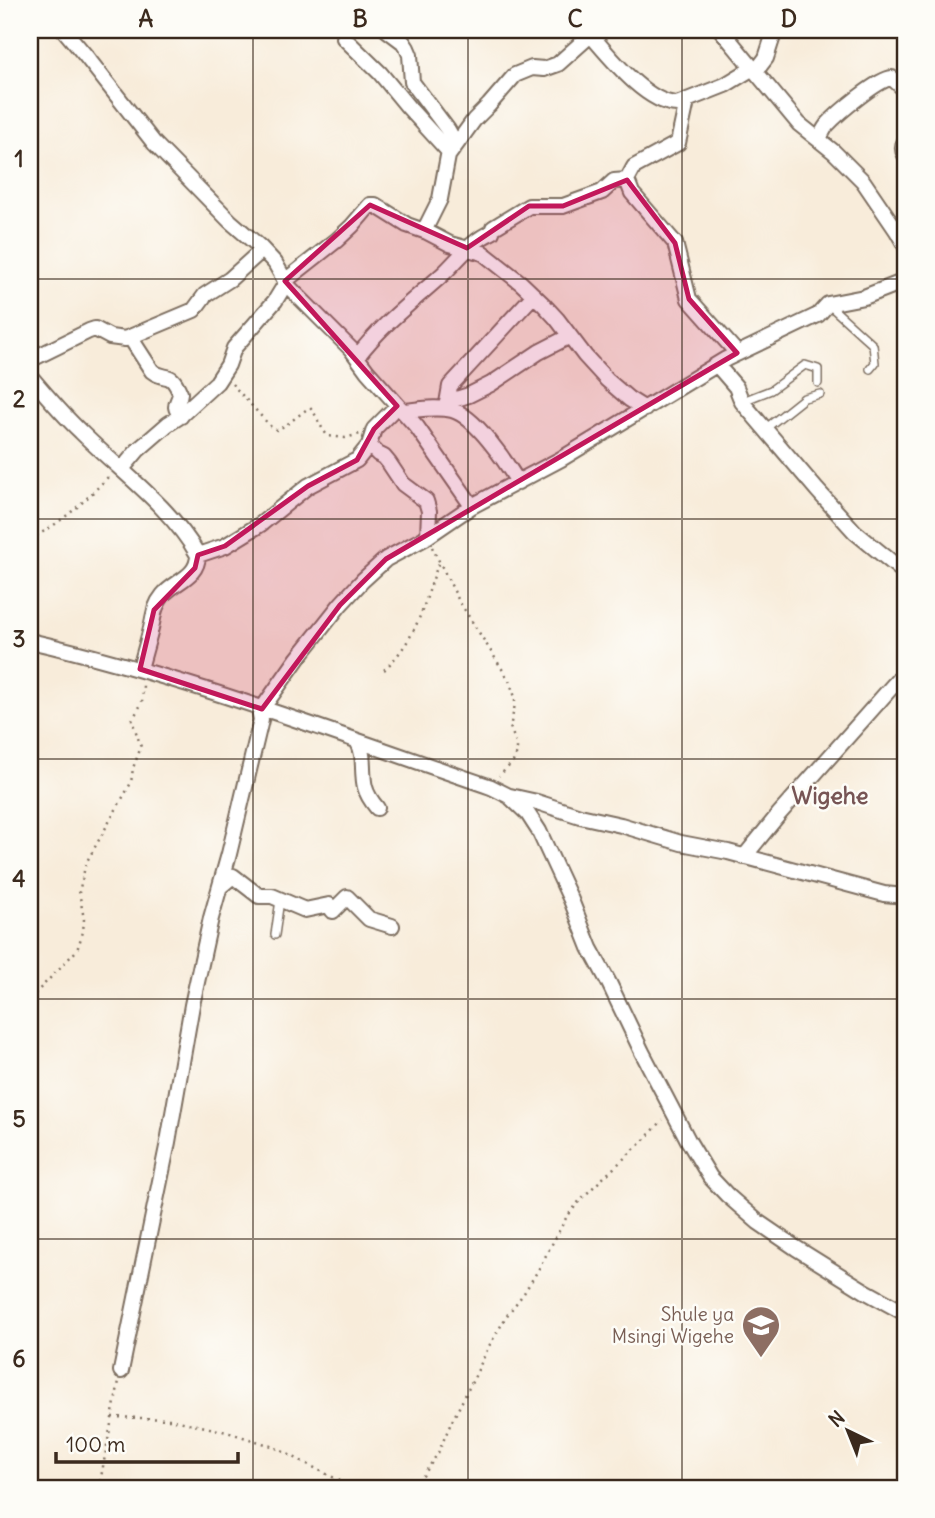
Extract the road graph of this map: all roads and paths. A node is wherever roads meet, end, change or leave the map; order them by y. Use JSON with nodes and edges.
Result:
{"nodes":[{"id":1,"x":64,"y":30,"type":"edge"},
{"id":2,"x":387,"y":30,"type":"edge"},
{"id":3,"x":721,"y":30,"type":"edge"},
{"id":4,"x":775,"y":30,"type":"edge"},
{"id":5,"x":593,"y":32,"type":"edge"},
{"id":6,"x":344,"y":38,"type":"dead end"},
{"id":7,"x":754,"y":70,"type":"junction"},
{"id":8,"x":905,"y":90,"type":"edge"},
{"id":9,"x":688,"y":101,"type":"junction"},
{"id":10,"x":820,"y":141,"type":"junction"},
{"id":11,"x":905,"y":141,"type":"edge"},
{"id":12,"x":453,"y":149,"type":"junction"},
{"id":13,"x":905,"y":155,"type":"edge"},
{"id":14,"x":627,"y":180,"type":"junction"},
{"id":15,"x":424,"y":231,"type":"junction"},
{"id":16,"x":905,"y":245,"type":"edge"},
{"id":17,"x":467,"y":248,"type":"junction"},
{"id":18,"x":262,"y":250,"type":"junction"},
{"id":19,"x":905,"y":281,"type":"edge"},
{"id":20,"x":286,"y":282,"type":"junction"},
{"id":21,"x":534,"y":295,"type":"junction"},
{"id":22,"x":828,"y":304,"type":"junction"},
{"id":23,"x":570,"y":336,"type":"junction"},
{"id":24,"x":130,"y":337,"type":"junction"},
{"id":25,"x":737,"y":354,"type":"junction"},
{"id":26,"x":357,"y":357,"type":"junction"},
{"id":27,"x":30,"y":360,"type":"edge"},
{"id":28,"x":717,"y":365,"type":"junction"},
{"id":29,"x":870,"y":369,"type":"dead end"},
{"id":30,"x":223,"y":373,"type":"junction"},
{"id":31,"x":30,"y":376,"type":"edge"},
{"id":32,"x":818,"y":383,"type":"dead end"},
{"id":33,"x":820,"y":394,"type":"dead end"},
{"id":34,"x":742,"y":402,"type":"junction"},
{"id":35,"x":447,"y":405,"type":"junction"},
{"id":36,"x":400,"y":409,"type":"junction"},
{"id":37,"x":645,"y":409,"type":"junction"},
{"id":38,"x":181,"y":416,"type":"junction"},
{"id":39,"x":762,"y":426,"type":"junction"},
{"id":40,"x":374,"y":429,"type":"junction"},
{"id":41,"x":369,"y":445,"type":"junction"},
{"id":42,"x":120,"y":467,"type":"junction"},
{"id":43,"x":518,"y":482,"type":"junction"},
{"id":44,"x":472,"y":506,"type":"junction"},
{"id":45,"x":428,"y":536,"type":"junction"},
{"id":46,"x":30,"y":539,"type":"edge"},
{"id":47,"x":198,"y":555,"type":"junction"},
{"id":48,"x":439,"y":562,"type":"junction"},
{"id":49,"x":905,"y":573,"type":"edge"},
{"id":50,"x":30,"y":641,"type":"edge"},
{"id":51,"x":140,"y":669,"type":"junction"},
{"id":52,"x":384,"y":670,"type":"dead end"},
{"id":53,"x":905,"y":673,"type":"edge"},
{"id":54,"x":261,"y":709,"type":"junction"},
{"id":55,"x":357,"y":741,"type":"junction"},
{"id":56,"x":491,"y":787,"type":"junction"},
{"id":57,"x":506,"y":795,"type":"junction"},
{"id":58,"x":377,"y":808,"type":"dead end"},
{"id":59,"x":744,"y":857,"type":"junction"},
{"id":60,"x":220,"y":888,"type":"junction"},
{"id":61,"x":905,"y":897,"type":"edge"},
{"id":62,"x":280,"y":899,"type":"junction"},
{"id":63,"x":392,"y":926,"type":"dead end"},
{"id":64,"x":275,"y":935,"type":"dead end"},
{"id":65,"x":30,"y":999,"type":"edge"},
{"id":66,"x":673,"y":1110,"type":"junction"},
{"id":67,"x":905,"y":1313,"type":"edge"},
{"id":68,"x":121,"y":1371,"type":"joint"},
{"id":69,"x":112,"y":1418,"type":"junction"},
{"id":70,"x":99,"y":1488,"type":"edge"},
{"id":71,"x":354,"y":1488,"type":"edge"},
{"id":72,"x":415,"y":1488,"type":"edge"}],
"edges":[{"from":1,"to":18,"type":"street"},
{"from":2,"to":12,"type":"street"},
{"from":3,"to":7,"type":"street"},
{"from":4,"to":7,"type":"street"},
{"from":5,"to":9,"type":"street"},
{"from":5,"to":12,"type":"street"},
{"from":6,"to":12,"type":"street"},
{"from":7,"to":9,"type":"street"},
{"from":7,"to":10,"type":"street"},
{"from":8,"to":10,"type":"street"},
{"from":9,"to":14,"type":"street"},
{"from":10,"to":16,"type":"street"},
{"from":11,"to":13,"type":"street"},
{"from":12,"to":15,"type":"street"},
{"from":14,"to":17,"type":"street"},
{"from":14,"to":25,"type":"street"},
{"from":15,"to":17,"type":"street"},
{"from":15,"to":20,"type":"street"},
{"from":17,"to":21,"type":"street"},
{"from":17,"to":26,"type":"street"},
{"from":18,"to":20,"type":"street"},
{"from":18,"to":24,"type":"street"},
{"from":19,"to":22,"type":"street"},
{"from":20,"to":26,"type":"street"},
{"from":20,"to":30,"type":"street"},
{"from":21,"to":23,"type":"street"},
{"from":21,"to":35,"type":"street"},
{"from":22,"to":25,"type":"street"},
{"from":22,"to":29,"type":"lane"},
{"from":23,"to":35,"type":"street"},
{"from":23,"to":37,"type":"street"},
{"from":24,"to":27,"type":"street"},
{"from":24,"to":38,"type":"street"},
{"from":25,"to":28,"type":"street"},
{"from":26,"to":36,"type":"street"},
{"from":28,"to":34,"type":"street"},
{"from":28,"to":37,"type":"street"},
{"from":30,"to":38,"type":"street"},
{"from":30,"to":40,"type":"path"},
{"from":31,"to":42,"type":"street"},
{"from":32,"to":34,"type":"lane"},
{"from":33,"to":39,"type":"lane"},
{"from":34,"to":39,"type":"street"},
{"from":35,"to":36,"type":"street"},
{"from":35,"to":43,"type":"street"},
{"from":36,"to":40,"type":"street"},
{"from":36,"to":44,"type":"street"},
{"from":37,"to":43,"type":"street"},
{"from":38,"to":42,"type":"street"},
{"from":39,"to":49,"type":"street"},
{"from":40,"to":41,"type":"street"},
{"from":41,"to":45,"type":"street"},
{"from":41,"to":47,"type":"street"},
{"from":42,"to":46,"type":"path"},
{"from":42,"to":47,"type":"street"},
{"from":43,"to":44,"type":"street"},
{"from":44,"to":45,"type":"street"},
{"from":45,"to":48,"type":"path"},
{"from":45,"to":54,"type":"street"},
{"from":47,"to":51,"type":"street"},
{"from":48,"to":52,"type":"path"},
{"from":48,"to":56,"type":"path"},
{"from":50,"to":51,"type":"street"},
{"from":51,"to":54,"type":"street"},
{"from":51,"to":65,"type":"path"},
{"from":53,"to":59,"type":"street"},
{"from":54,"to":55,"type":"street"},
{"from":54,"to":60,"type":"street"},
{"from":55,"to":56,"type":"street"},
{"from":55,"to":58,"type":"street"},
{"from":56,"to":57,"type":"street"},
{"from":57,"to":59,"type":"street"},
{"from":57,"to":66,"type":"street"},
{"from":59,"to":61,"type":"street"},
{"from":60,"to":62,"type":"street"},
{"from":60,"to":68,"type":"street"},
{"from":62,"to":63,"type":"street"},
{"from":62,"to":64,"type":"lane"},
{"from":66,"to":67,"type":"street"},
{"from":66,"to":72,"type":"path"},
{"from":68,"to":69,"type":"path"},
{"from":69,"to":70,"type":"path"},
{"from":69,"to":71,"type":"path"}]}
